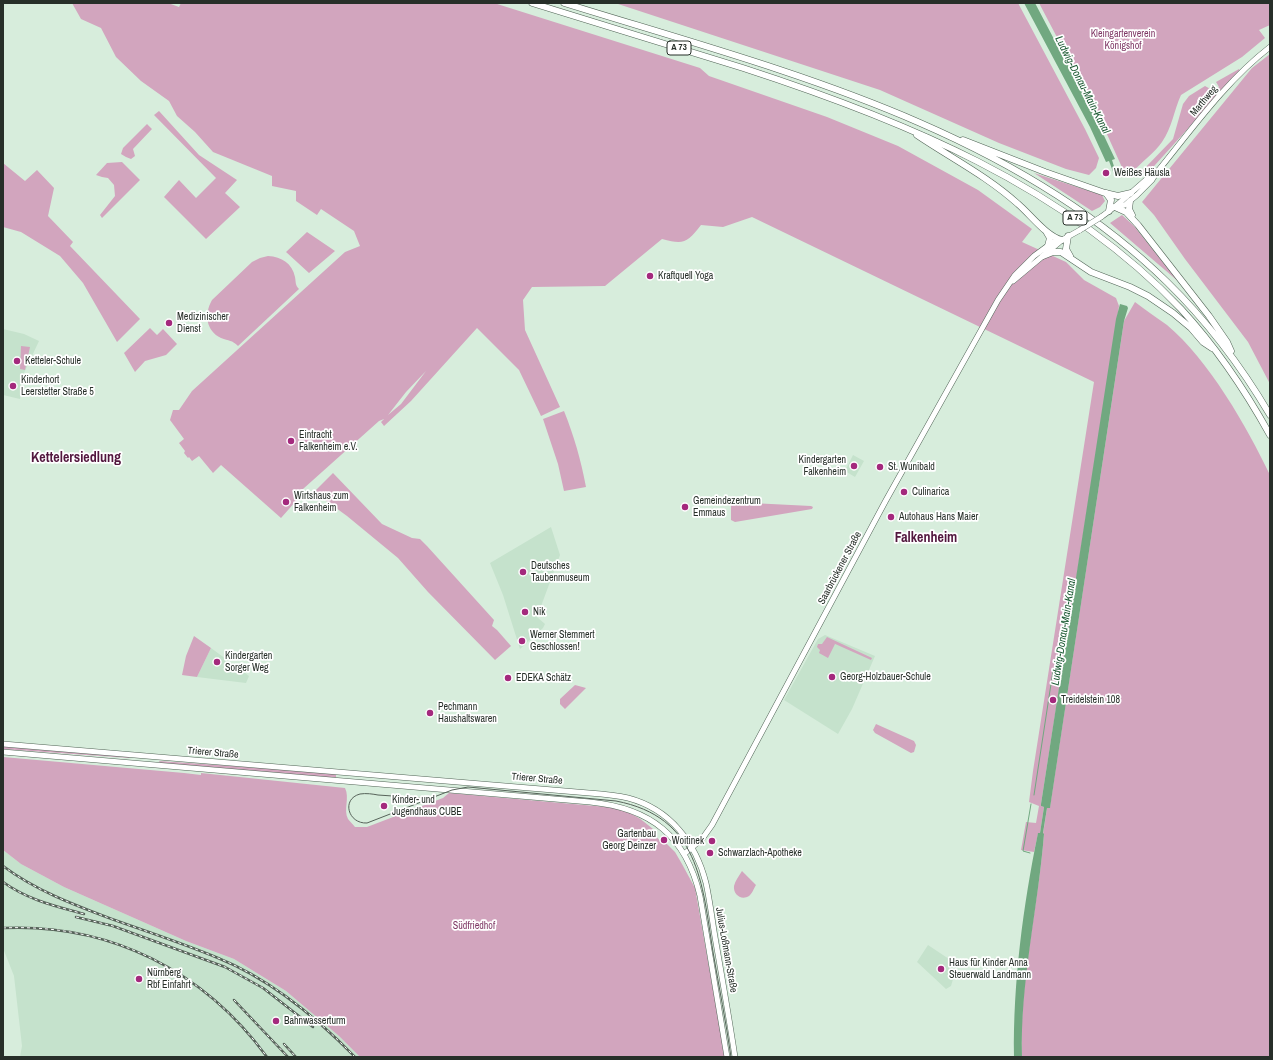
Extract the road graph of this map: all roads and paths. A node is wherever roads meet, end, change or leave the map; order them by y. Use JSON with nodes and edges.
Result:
{"nodes":[{"id":1,"x":532,"y":3,"type":"edge"},
{"id":2,"x":564,"y":3,"type":"edge"},
{"id":3,"x":1270,"y":47,"type":"edge"},
{"id":4,"x":904,"y":126,"type":"junction"},
{"id":5,"x":947,"y":136,"type":"junction"},
{"id":6,"x":1105,"y":193,"type":"junction"},
{"id":7,"x":1134,"y":193,"type":"junction"},
{"id":8,"x":1130,"y":201,"type":"junction"},
{"id":9,"x":1115,"y":207,"type":"junction"},
{"id":10,"x":1109,"y":211,"type":"junction"},
{"id":11,"x":1138,"y":225,"type":"junction"},
{"id":12,"x":1044,"y":228,"type":"junction"},
{"id":13,"x":1065,"y":238,"type":"junction"},
{"id":14,"x":1048,"y":246,"type":"junction"},
{"id":15,"x":1043,"y":256,"type":"junction"},
{"id":16,"x":1073,"y":259,"type":"junction"},
{"id":17,"x":1008,"y":286,"type":"junction"},
{"id":18,"x":1216,"y":351,"type":"junction"},
{"id":19,"x":1233,"y":359,"type":"junction"},
{"id":20,"x":1270,"y":415,"type":"edge"},
{"id":21,"x":1270,"y":435,"type":"edge"},
{"id":22,"x":3,"y":744,"type":"edge"},
{"id":23,"x":3,"y":752,"type":"edge"},
{"id":24,"x":160,"y":757,"type":"junction"},
{"id":25,"x":158,"y":765,"type":"junction"},
{"id":26,"x":361,"y":773,"type":"junction"},
{"id":27,"x":356,"y":782,"type":"junction"},
{"id":28,"x":692,"y":848,"type":"junction"},
{"id":29,"x":684,"y":854,"type":"junction"},
{"id":30,"x":727,"y":1057,"type":"edge"},
{"id":31,"x":735,"y":1057,"type":"edge"}],
"edges":[{"from":1,"to":4,"type":"highway","number":"A 73"},
{"from":2,"to":5,"type":"highway","number":"A 73"},
{"from":3,"to":7,"type":"main road","name":"Marthweg"},
{"from":4,"to":12,"type":"highway"},
{"from":4,"to":18,"type":"highway","number":"A 73"},
{"from":5,"to":6,"type":"highway","number":"A 73"},
{"from":5,"to":19,"type":"highway","number":"A 73"},
{"from":6,"to":7,"type":"highway","number":"A 73"},
{"from":6,"to":10,"type":"highway"},
{"from":7,"to":8,"type":"main road","name":"Marthweg"},
{"from":7,"to":9,"type":"main road","name":"Marthweg"},
{"from":8,"to":9,"type":"main road","name":"Marthweg"},
{"from":8,"to":11,"type":"highway"},
{"from":9,"to":10,"type":"main road","name":"Marthweg"},
{"from":9,"to":11,"type":"highway"},
{"from":10,"to":13,"type":"main road","name":"Marthweg","bridge":true},
{"from":11,"to":19,"type":"highway"},
{"from":12,"to":13,"type":"highway"},
{"from":12,"to":14,"type":"highway"},
{"from":13,"to":14,"type":"main road","name":"Saarbrückener Straße"},
{"from":13,"to":15,"type":"main road","name":"Saarbrückener Straße"},
{"from":13,"to":16,"type":"highway","number":"A 73"},
{"from":14,"to":17,"type":"main road","name":"Saarbrückener Straße"},
{"from":15,"to":16,"type":"highway","number":"A 73"},
{"from":15,"to":17,"type":"main road","name":"Saarbrückener Straße"},
{"from":16,"to":18,"type":"highway","number":"A 73"},
{"from":17,"to":28,"type":"main road","name":"Saarbrückener Straße"},
{"from":18,"to":21,"type":"highway","number":"A 73"},
{"from":19,"to":20,"type":"highway","number":"A 73"},
{"from":22,"to":24,"type":"main road","name":"Trierer Straße"},
{"from":23,"to":25,"type":"main road","name":"Trierer Straße"},
{"from":24,"to":25,"type":"main road"},
{"from":24,"to":26,"type":"main road","name":"Trierer Straße"},
{"from":25,"to":27,"type":"main road","name":"Trierer Straße"},
{"from":26,"to":27,"type":"main road"},
{"from":26,"to":28,"type":"main road","name":"Trierer Straße"},
{"from":27,"to":29,"type":"main road","name":"Trierer Straße"},
{"from":28,"to":29,"type":"main road","name":"Saarbrückener Straße"},
{"from":28,"to":31,"type":"main road","name":"Julius-Loßmann-Straße"},
{"from":29,"to":30,"type":"main road","name":"Julius-Loßmann-Straße"}]}
